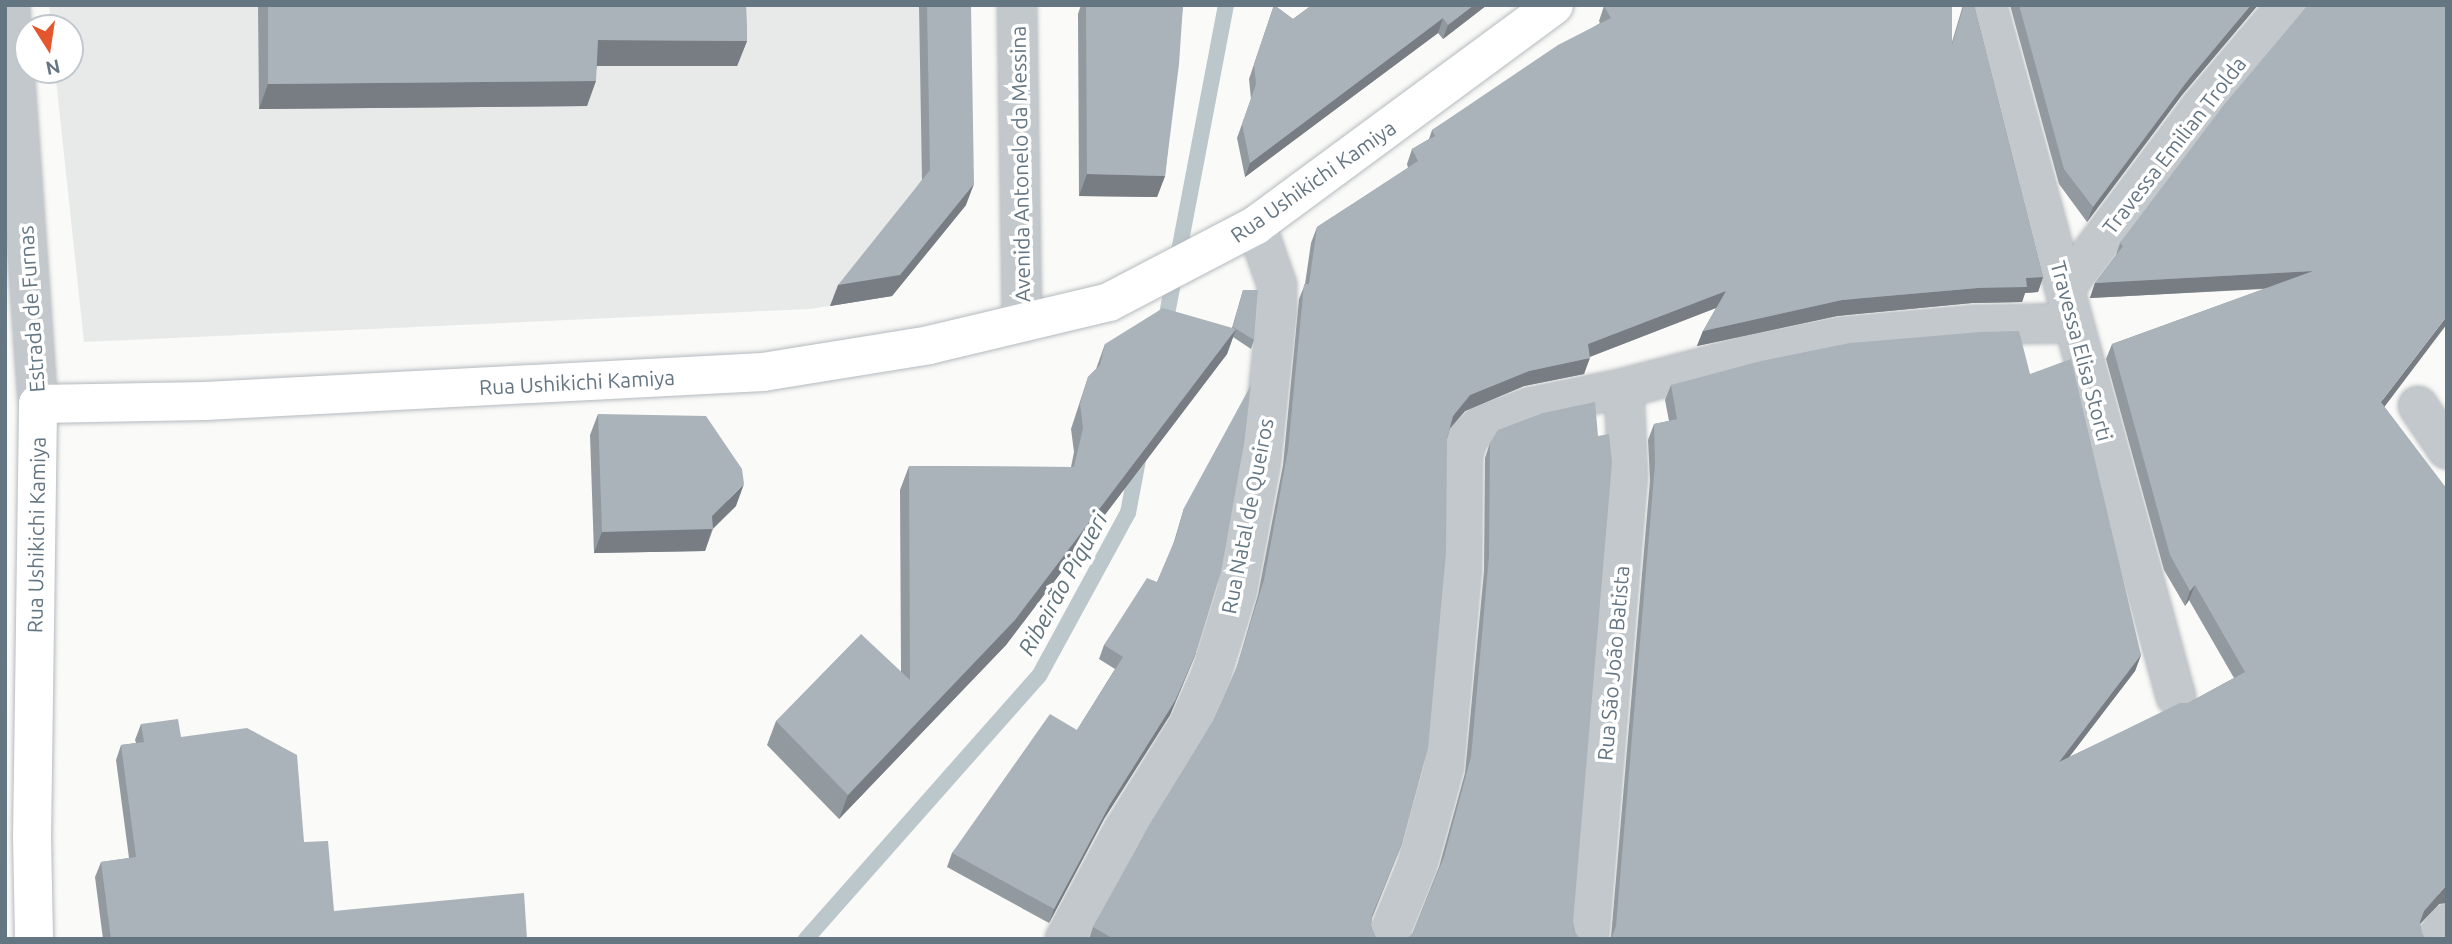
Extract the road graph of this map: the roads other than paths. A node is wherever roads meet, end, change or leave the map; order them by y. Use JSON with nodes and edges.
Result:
{"nodes":[{"id":1,"x":10,"y":5,"type":"edge"},
{"id":2,"x":1017,"y":5,"type":"edge"},
{"id":3,"x":1554,"y":5,"type":"edge"},
{"id":4,"x":1987,"y":5,"type":"edge"},
{"id":5,"x":2287,"y":5,"type":"edge"},
{"id":6,"x":1243,"y":232,"type":"junction"},
{"id":7,"x":2069,"y":305,"type":"junction"},
{"id":8,"x":1022,"y":323,"type":"junction"},
{"id":9,"x":1624,"y":388,"type":"junction"},
{"id":10,"x":38,"y":404,"type":"junction"},
{"id":11,"x":2418,"y":406,"type":"dead end"},
{"id":12,"x":2447,"y":449,"type":"edge"},
{"id":13,"x":2176,"y":697,"type":"dead end"},
{"id":14,"x":2447,"y":924,"type":"edge"},
{"id":15,"x":34,"y":939,"type":"edge"},
{"id":16,"x":1065,"y":939,"type":"edge"},
{"id":17,"x":1387,"y":939,"type":"edge"},
{"id":18,"x":1589,"y":939,"type":"edge"},
{"id":19,"x":2436,"y":939,"type":"edge"}],
"edges":[{"from":1,"to":10,"type":"street","name":"Estrada de Furnas"},
{"from":2,"to":8,"type":"street","name":"Avenida Antonelo da Messina"},
{"from":3,"to":6,"type":"main road","name":"Rua Ushikichi Kamiya"},
{"from":4,"to":7,"type":"street","name":"Travessa Elisa Storti"},
{"from":5,"to":7,"type":"street","name":"Travessa Emilian Trolda"},
{"from":6,"to":8,"type":"main road","name":"Rua Ushikichi Kamiya"},
{"from":6,"to":16,"type":"street","name":"Rua Natal de Queiros"},
{"from":7,"to":9,"type":"street"},
{"from":7,"to":13,"type":"street","name":"Travessa Elisa Storti"},
{"from":8,"to":10,"type":"main road","name":"Rua Ushikichi Kamiya"},
{"from":9,"to":17,"type":"street"},
{"from":9,"to":18,"type":"street","name":"Rua São João Batista"},
{"from":10,"to":15,"type":"main road","name":"Rua Ushikichi Kamiya"},
{"from":11,"to":12,"type":"street"},
{"from":14,"to":19,"type":"street"}]}
